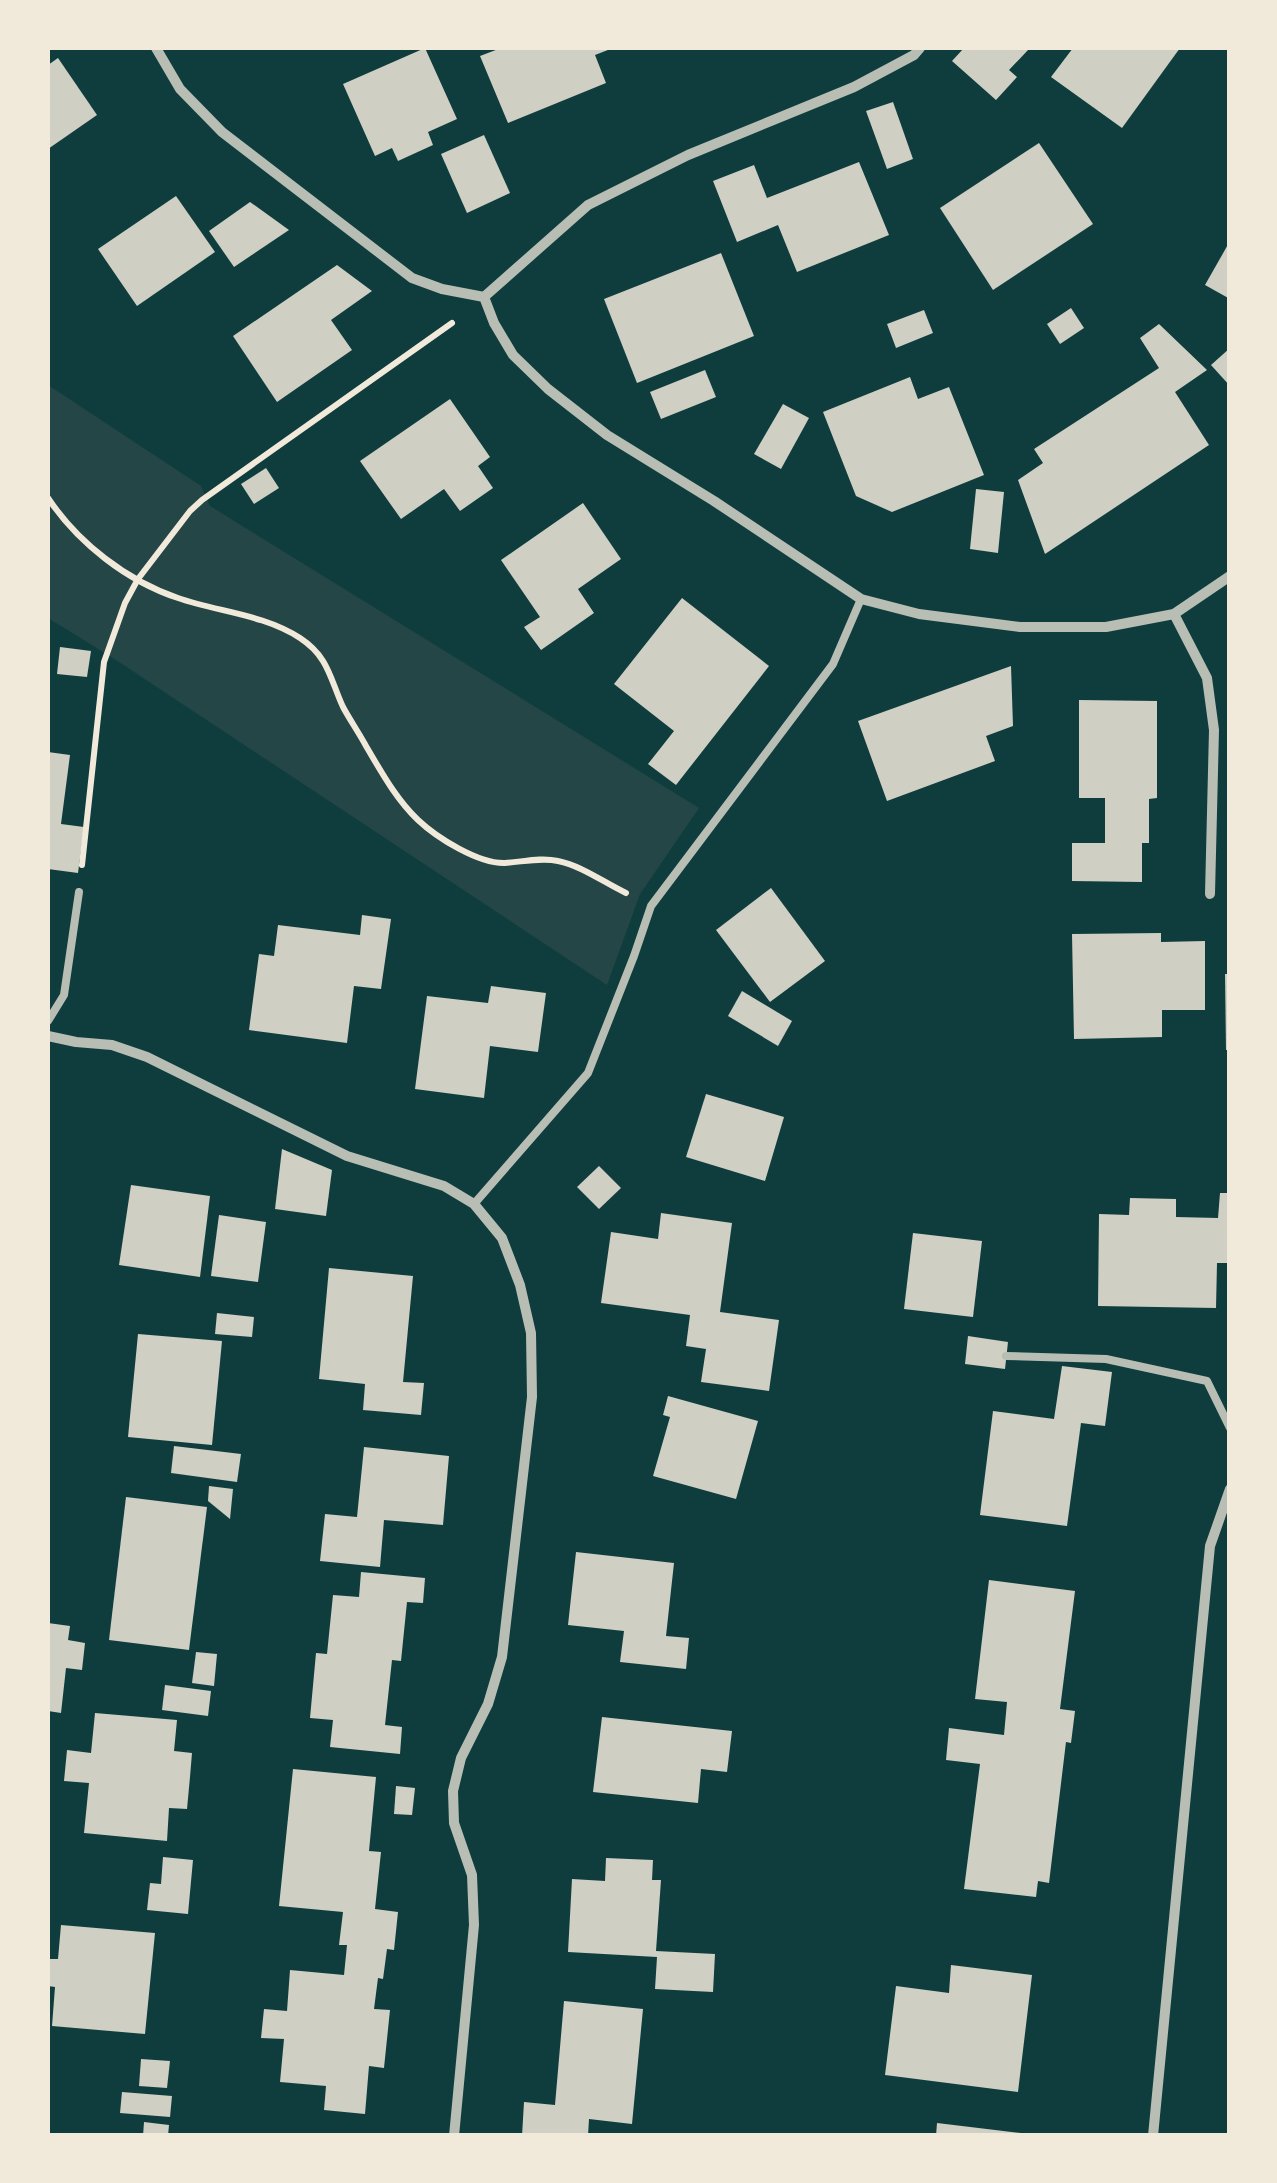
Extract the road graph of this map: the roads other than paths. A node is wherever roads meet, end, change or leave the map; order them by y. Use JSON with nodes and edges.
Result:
{"nodes":[{"id":1,"x":156,"y":48,"type":"edge"},
{"id":2,"x":920,"y":48,"type":"edge"},
{"id":3,"x":484,"y":297,"type":"junction"},
{"id":4,"x":1230,"y":576,"type":"edge"},
{"id":5,"x":861,"y":599,"type":"junction"},
{"id":6,"x":1174,"y":614,"type":"junction"},
{"id":7,"x":79,"y":892,"type":"road end"},
{"id":8,"x":1210,"y":894,"type":"dead end"},
{"id":9,"x":48,"y":1021,"type":"edge"},
{"id":10,"x":48,"y":1036,"type":"edge"},
{"id":11,"x":474,"y":1204,"type":"junction"},
{"id":12,"x":1006,"y":1356,"type":"dead end"},
{"id":13,"x":1230,"y":1428,"type":"edge"},
{"id":14,"x":1230,"y":1489,"type":"edge"},
{"id":15,"x":454,"y":2136,"type":"edge"},
{"id":16,"x":1153,"y":2136,"type":"edge"}],
"edges":[{"from":1,"to":3,"type":"street"},
{"from":2,"to":3,"type":"street"},
{"from":3,"to":5,"type":"street"},
{"from":4,"to":6,"type":"street"},
{"from":5,"to":6,"type":"street"},
{"from":5,"to":11,"type":"lane"},
{"from":6,"to":8,"type":"street"},
{"from":7,"to":9,"type":"lane"},
{"from":10,"to":11,"type":"street"},
{"from":11,"to":15,"type":"street"},
{"from":12,"to":13,"type":"lane"},
{"from":14,"to":16,"type":"street"}]}
